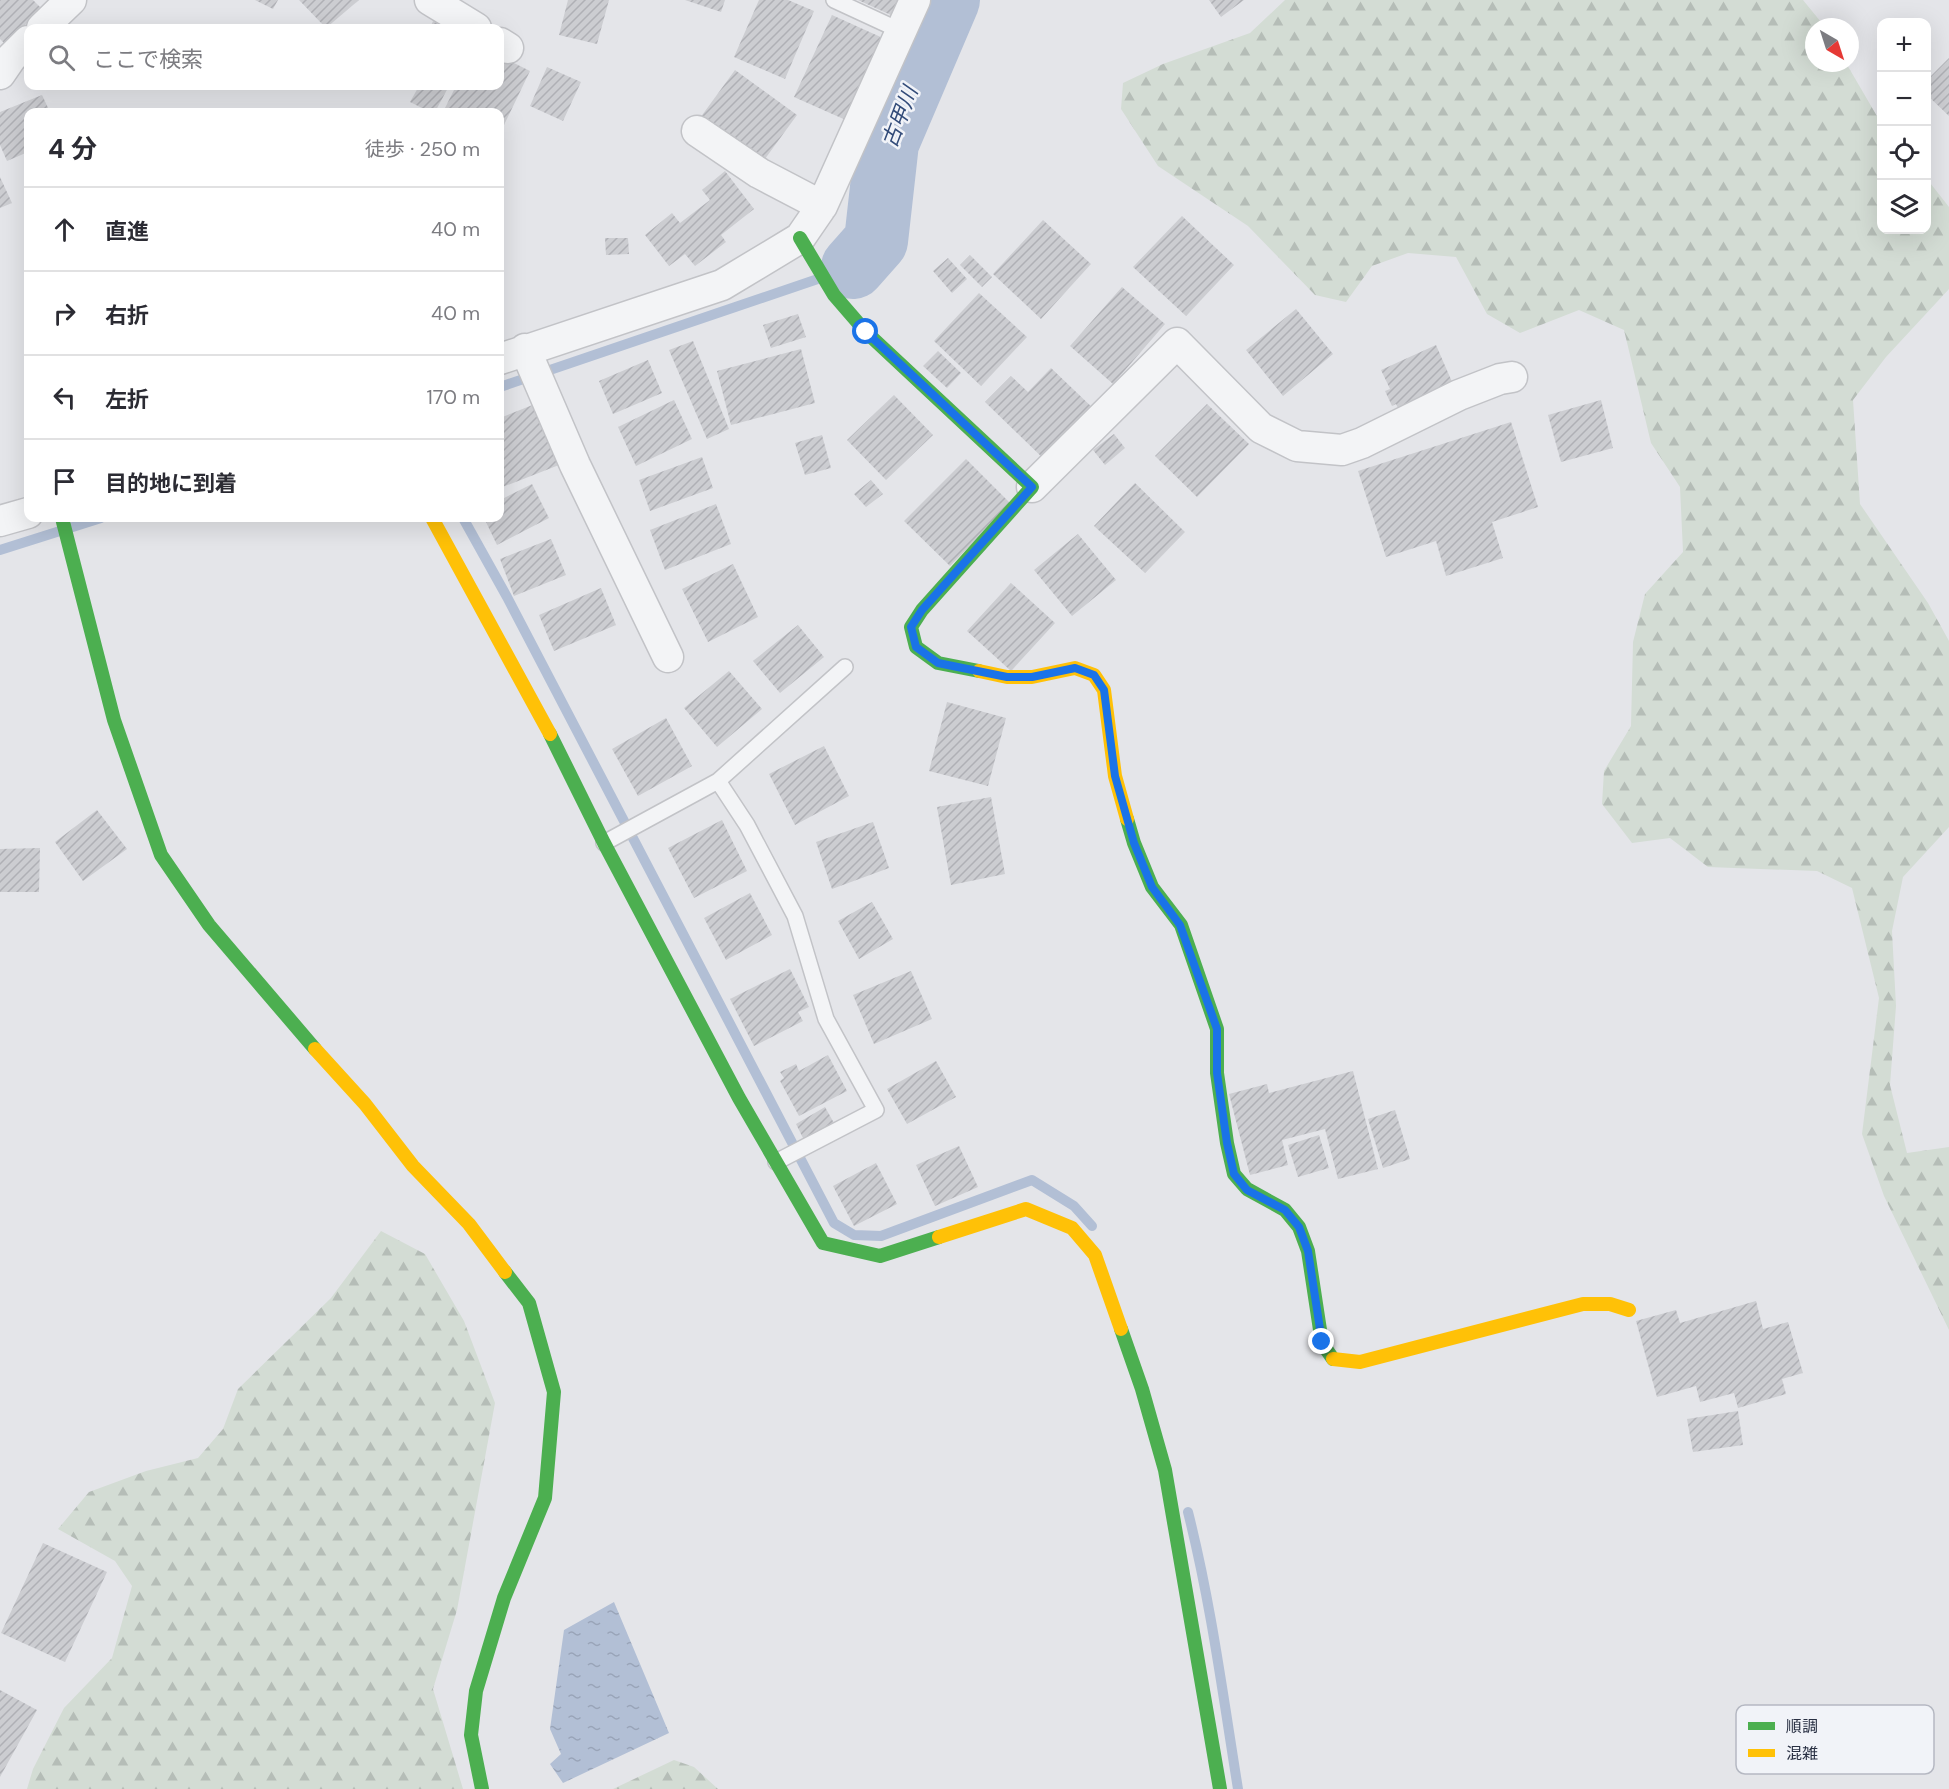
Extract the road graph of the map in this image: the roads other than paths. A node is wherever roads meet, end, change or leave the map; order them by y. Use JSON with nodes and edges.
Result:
{"nodes":[{"id":1,"x":71,"y":0,"type":"edge"},
{"id":2,"x":430,"y":0,"type":"edge"},
{"id":3,"x":834,"y":0,"type":"edge"},
{"id":4,"x":915,"y":0,"type":"edge"},
{"id":5,"x":46,"y":24,"type":"edge"},
{"id":6,"x":469,"y":24,"type":"edge"},
{"id":7,"x":900,"y":31,"type":"junction"},
{"id":8,"x":24,"y":45,"type":"edge"},
{"id":9,"x":0,"y":74,"type":"edge"},
{"id":10,"x":697,"y":131,"type":"dead end"},
{"id":11,"x":822,"y":206,"type":"junction"},
{"id":12,"x":800,"y":238,"type":"junction"},
{"id":13,"x":512,"y":354,"type":"edge"},
{"id":14,"x":1512,"y":378,"type":"dead end"},
{"id":15,"x":1032,"y":487,"type":"junction"},
{"id":16,"x":24,"y":514,"type":"edge"},
{"id":17,"x":0,"y":521,"type":"edge"},
{"id":18,"x":63,"y":522,"type":"edge"},
{"id":19,"x":434,"y":522,"type":"edge"},
{"id":20,"x":668,"y":657,"type":"dead end"},
{"id":21,"x":845,"y":667,"type":"dead end"},
{"id":22,"x":718,"y":781,"type":"junction"},
{"id":23,"x":604,"y":843,"type":"junction"},
{"id":24,"x":776,"y":1162,"type":"junction"},
{"id":25,"x":1629,"y":1310,"type":"dead end"},
{"id":26,"x":482,"y":1789,"type":"edge"},
{"id":27,"x":1220,"y":1789,"type":"edge"}],
"edges":[{"from":1,"to":5,"type":"street"},
{"from":2,"to":6,"type":"street"},
{"from":3,"to":7,"type":"lane"},
{"from":4,"to":7,"type":"street"},
{"from":7,"to":11,"type":"street"},
{"from":8,"to":9,"type":"street"},
{"from":10,"to":11,"type":"street"},
{"from":11,"to":12,"type":"street"},
{"from":12,"to":13,"type":"street"},
{"from":12,"to":15,"type":"street"},
{"from":13,"to":20,"type":"street"},
{"from":14,"to":15,"type":"street"},
{"from":15,"to":25,"type":"street"},
{"from":16,"to":17,"type":"street"},
{"from":18,"to":26,"type":"street"},
{"from":19,"to":23,"type":"street"},
{"from":21,"to":22,"type":"lane"},
{"from":22,"to":23,"type":"lane"},
{"from":22,"to":24,"type":"lane"},
{"from":23,"to":24,"type":"street"},
{"from":24,"to":27,"type":"street"}]}
